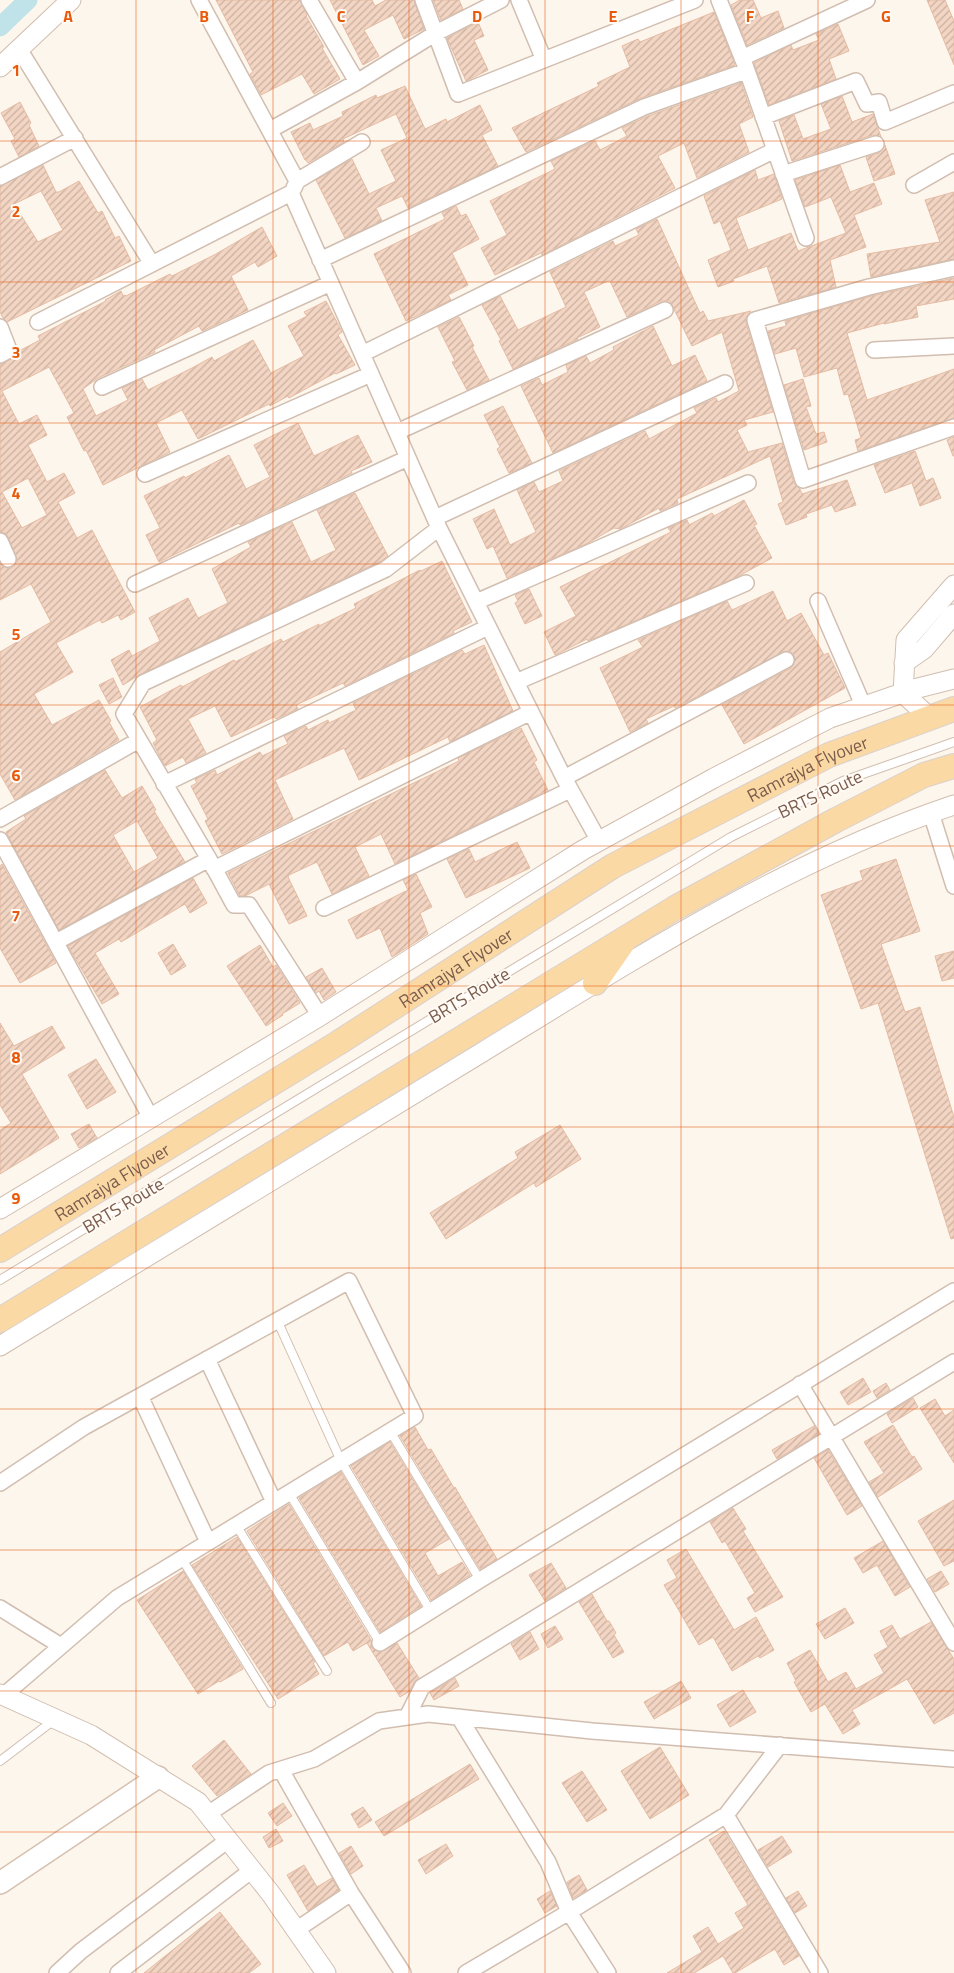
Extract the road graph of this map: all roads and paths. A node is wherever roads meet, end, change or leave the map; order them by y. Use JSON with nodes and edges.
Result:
{"nodes":[{"id":1,"x":71,"y":0,"type":"edge"},
{"id":2,"x":199,"y":0,"type":"edge"},
{"id":3,"x":309,"y":0,"type":"edge"},
{"id":4,"x":423,"y":0,"type":"edge"},
{"id":5,"x":501,"y":0,"type":"edge"},
{"id":6,"x":519,"y":0,"type":"edge"},
{"id":7,"x":695,"y":0,"type":"edge"},
{"id":8,"x":719,"y":0,"type":"edge"},
{"id":9,"x":867,"y":0,"type":"edge"},
{"id":10,"x":436,"y":33,"type":"junction"},
{"id":11,"x":20,"y":48,"type":"junction"},
{"id":12,"x":544,"y":60,"type":"junction"},
{"id":13,"x":744,"y":64,"type":"junction"},
{"id":14,"x":0,"y":67,"type":"edge"},
{"id":15,"x":357,"y":82,"type":"junction"},
{"id":16,"x":954,"y":93,"type":"edge"},
{"id":17,"x":763,"y":117,"type":"junction"},
{"id":18,"x":270,"y":130,"type":"junction"},
{"id":19,"x":75,"y":138,"type":"junction"},
{"id":20,"x":362,"y":142,"type":"dead end"},
{"id":21,"x":876,"y":144,"type":"dead end"},
{"id":22,"x":775,"y":150,"type":"junction"},
{"id":23,"x":954,"y":162,"type":"edge"},
{"id":24,"x":783,"y":174,"type":"junction"},
{"id":25,"x":0,"y":176,"type":"edge"},
{"id":26,"x":914,"y":185,"type":"dead end"},
{"id":27,"x":294,"y":187,"type":"junction"},
{"id":28,"x":806,"y":238,"type":"dead end"},
{"id":29,"x":320,"y":260,"type":"junction"},
{"id":30,"x":152,"y":264,"type":"junction"},
{"id":31,"x":954,"y":268,"type":"edge"},
{"id":32,"x":331,"y":283,"type":"junction"},
{"id":33,"x":665,"y":310,"type":"dead end"},
{"id":34,"x":38,"y":322,"type":"dead end"},
{"id":35,"x":0,"y":327,"type":"edge"},
{"id":36,"x":954,"y":346,"type":"edge"},
{"id":37,"x":874,"y":350,"type":"dead end"},
{"id":38,"x":362,"y":354,"type":"junction"},
{"id":39,"x":0,"y":355,"type":"edge"},
{"id":40,"x":371,"y":374,"type":"junction"},
{"id":41,"x":725,"y":383,"type":"dead end"},
{"id":42,"x":102,"y":387,"type":"dead end"},
{"id":43,"x":954,"y":427,"type":"edge"},
{"id":44,"x":397,"y":432,"type":"junction"},
{"id":45,"x":408,"y":458,"type":"junction"},
{"id":46,"x":145,"y":474,"type":"dead end"},
{"id":47,"x":748,"y":483,"type":"dead end"},
{"id":48,"x":437,"y":523,"type":"junction"},
{"id":49,"x":0,"y":541,"type":"edge"},
{"id":50,"x":8,"y":558,"type":"dead end"},
{"id":51,"x":135,"y":584,"type":"dead end"},
{"id":52,"x":746,"y":584,"type":"dead end"},
{"id":53,"x":954,"y":585,"type":"edge"},
{"id":54,"x":818,"y":601,"type":"dead end"},
{"id":55,"x":476,"y":602,"type":"junction"},
{"id":56,"x":954,"y":614,"type":"edge"},
{"id":57,"x":488,"y":627,"type":"junction"},
{"id":58,"x":786,"y":660,"type":"dead end"},
{"id":59,"x":904,"y":663,"type":"junction"},
{"id":60,"x":954,"y":679,"type":"edge"},
{"id":61,"x":516,"y":682,"type":"junction"},
{"id":62,"x":903,"y":693,"type":"junction"},
{"id":63,"x":861,"y":706,"type":"junction"},
{"id":64,"x":954,"y":710,"type":"edge"},
{"id":65,"x":531,"y":712,"type":"junction"},
{"id":66,"x":929,"y":717,"type":"junction"},
{"id":67,"x":139,"y":740,"type":"junction"},
{"id":68,"x":954,"y":742,"type":"edge"},
{"id":69,"x":954,"y":766,"type":"edge"},
{"id":70,"x":164,"y":784,"type":"junction"},
{"id":71,"x":567,"y":784,"type":"junction"},
{"id":72,"x":954,"y":806,"type":"edge"},
{"id":73,"x":931,"y":813,"type":"junction"},
{"id":74,"x":0,"y":819,"type":"edge"},
{"id":75,"x":0,"y":840,"type":"edge"},
{"id":76,"x":599,"y":841,"type":"junction"},
{"id":77,"x":211,"y":864,"type":"junction"},
{"id":78,"x":954,"y":886,"type":"edge"},
{"id":79,"x":324,"y":908,"type":"dead end"},
{"id":80,"x":628,"y":937,"type":"junction"},
{"id":81,"x":56,"y":942,"type":"junction"},
{"id":82,"x":596,"y":983,"type":"junction"},
{"id":83,"x":320,"y":1016,"type":"junction"},
{"id":84,"x":151,"y":1118,"type":"junction"},
{"id":85,"x":0,"y":1209,"type":"edge"},
{"id":86,"x":0,"y":1250,"type":"edge"},
{"id":87,"x":0,"y":1280,"type":"edge"},
{"id":88,"x":954,"y":1291,"type":"edge"},
{"id":89,"x":0,"y":1320,"type":"edge"},
{"id":90,"x":277,"y":1320,"type":"junction"},
{"id":91,"x":0,"y":1346,"type":"edge"},
{"id":92,"x":207,"y":1359,"type":"junction"},
{"id":93,"x":954,"y":1362,"type":"edge"},
{"id":94,"x":800,"y":1384,"type":"junction"},
{"id":95,"x":140,"y":1396,"type":"junction"},
{"id":96,"x":390,"y":1431,"type":"junction"},
{"id":97,"x":831,"y":1438,"type":"junction"},
{"id":98,"x":341,"y":1461,"type":"junction"},
{"id":99,"x":0,"y":1483,"type":"edge"},
{"id":100,"x":289,"y":1493,"type":"junction"},
{"id":101,"x":274,"y":1502,"type":"junction"},
{"id":102,"x":236,"y":1526,"type":"junction"},
{"id":103,"x":208,"y":1542,"type":"junction"},
{"id":104,"x":182,"y":1559,"type":"junction"},
{"id":105,"x":480,"y":1580,"type":"junction"},
{"id":106,"x":0,"y":1608,"type":"edge"},
{"id":107,"x":430,"y":1610,"type":"junction"},
{"id":108,"x":380,"y":1643,"type":"joint"},
{"id":109,"x":954,"y":1643,"type":"edge"},
{"id":110,"x":61,"y":1646,"type":"junction"},
{"id":111,"x":327,"y":1671,"type":"dead end"},
{"id":112,"x":1,"y":1695,"type":"edge"},
{"id":113,"x":271,"y":1703,"type":"dead end"},
{"id":114,"x":407,"y":1717,"type":"junction"},
{"id":115,"x":459,"y":1717,"type":"junction"},
{"id":116,"x":55,"y":1719,"type":"junction"},
{"id":117,"x":780,"y":1745,"type":"junction"},
{"id":118,"x":954,"y":1759,"type":"edge"},
{"id":119,"x":0,"y":1760,"type":"edge"},
{"id":120,"x":282,"y":1770,"type":"junction"},
{"id":121,"x":158,"y":1777,"type":"junction"},
{"id":122,"x":208,"y":1814,"type":"junction"},
{"id":123,"x":726,"y":1815,"type":"junction"},
{"id":124,"x":228,"y":1840,"type":"junction"},
{"id":125,"x":252,"y":1870,"type":"junction"},
{"id":126,"x":0,"y":1883,"type":"edge"},
{"id":127,"x":351,"y":1893,"type":"junction"},
{"id":128,"x":569,"y":1912,"type":"junction"},
{"id":129,"x":296,"y":1930,"type":"junction"},
{"id":130,"x":57,"y":1973,"type":"edge"},
{"id":131,"x":118,"y":1973,"type":"edge"},
{"id":132,"x":326,"y":1973,"type":"edge"},
{"id":133,"x":403,"y":1973,"type":"edge"},
{"id":134,"x":466,"y":1973,"type":"edge"},
{"id":135,"x":608,"y":1973,"type":"edge"},
{"id":136,"x":820,"y":1973,"type":"edge"}],
"edges":[{"from":1,"to":11,"type":"street"},
{"from":2,"to":18,"type":"street"},
{"from":3,"to":15,"type":"street"},
{"from":4,"to":10,"type":"street"},
{"from":5,"to":10,"type":"street"},
{"from":6,"to":12,"type":"street"},
{"from":7,"to":12,"type":"street"},
{"from":8,"to":13,"type":"street"},
{"from":9,"to":13,"type":"street"},
{"from":10,"to":12,"type":"street"},
{"from":10,"to":15,"type":"street"},
{"from":11,"to":14,"type":"street"},
{"from":11,"to":19,"type":"street"},
{"from":13,"to":17,"type":"street"},
{"from":13,"to":29,"type":"street"},
{"from":15,"to":18,"type":"street"},
{"from":16,"to":17,"type":"street"},
{"from":17,"to":22,"type":"street"},
{"from":18,"to":27,"type":"street"},
{"from":19,"to":25,"type":"street"},
{"from":19,"to":30,"type":"street"},
{"from":20,"to":27,"type":"street"},
{"from":21,"to":24,"type":"street"},
{"from":22,"to":24,"type":"street"},
{"from":22,"to":38,"type":"street"},
{"from":23,"to":26,"type":"street"},
{"from":24,"to":28,"type":"street"},
{"from":27,"to":29,"type":"street"},
{"from":27,"to":30,"type":"street"},
{"from":29,"to":32,"type":"street"},
{"from":30,"to":34,"type":"street"},
{"from":31,"to":43,"type":"street"},
{"from":32,"to":38,"type":"street"},
{"from":32,"to":42,"type":"street"},
{"from":33,"to":44,"type":"street"},
{"from":35,"to":39,"type":"street"},
{"from":36,"to":37,"type":"street"},
{"from":38,"to":40,"type":"street"},
{"from":40,"to":44,"type":"street"},
{"from":40,"to":46,"type":"street"},
{"from":41,"to":48,"type":"street"},
{"from":44,"to":45,"type":"street"},
{"from":45,"to":48,"type":"street"},
{"from":45,"to":51,"type":"street"},
{"from":47,"to":55,"type":"street"},
{"from":48,"to":55,"type":"street"},
{"from":48,"to":67,"type":"street"},
{"from":49,"to":50,"type":"street"},
{"from":52,"to":61,"type":"street"},
{"from":53,"to":59,"type":"street"},
{"from":54,"to":63,"type":"street"},
{"from":55,"to":57,"type":"street"},
{"from":56,"to":59,"type":"street"},
{"from":57,"to":61,"type":"street"},
{"from":57,"to":70,"type":"street"},
{"from":58,"to":71,"type":"street"},
{"from":59,"to":62,"type":"street"},
{"from":60,"to":62,"type":"street"},
{"from":61,"to":65,"type":"street"},
{"from":62,"to":63,"type":"street"},
{"from":62,"to":66,"type":"street"},
{"from":63,"to":76,"type":"street"},
{"from":64,"to":66,"type":"main road","name":"Ramrajya Flyover"},
{"from":65,"to":71,"type":"street"},
{"from":65,"to":77,"type":"street"},
{"from":66,"to":86,"type":"main road","name":"Ramrajya Flyover"},
{"from":67,"to":70,"type":"street"},
{"from":67,"to":74,"type":"street"},
{"from":68,"to":87,"type":"lane","name":"BRTS Route"},
{"from":69,"to":80,"type":"main road"},
{"from":70,"to":77,"type":"street"},
{"from":71,"to":76,"type":"street"},
{"from":71,"to":79,"type":"street"},
{"from":72,"to":73,"type":"street"},
{"from":73,"to":78,"type":"street"},
{"from":73,"to":82,"type":"street"},
{"from":75,"to":81,"type":"street"},
{"from":76,"to":83,"type":"street"},
{"from":77,"to":81,"type":"street"},
{"from":77,"to":83,"type":"street"},
{"from":80,"to":82,"type":"main road"},
{"from":80,"to":89,"type":"main road"},
{"from":81,"to":84,"type":"street"},
{"from":82,"to":91,"type":"street"},
{"from":83,"to":84,"type":"street"},
{"from":84,"to":85,"type":"street"},
{"from":88,"to":94,"type":"street"},
{"from":90,"to":92,"type":"street"},
{"from":90,"to":96,"type":"street"},
{"from":90,"to":98,"type":"lane"},
{"from":92,"to":95,"type":"street"},
{"from":92,"to":101,"type":"street"},
{"from":93,"to":97,"type":"street"},
{"from":94,"to":97,"type":"street"},
{"from":94,"to":105,"type":"street"},
{"from":95,"to":99,"type":"street"},
{"from":95,"to":103,"type":"street"},
{"from":96,"to":98,"type":"street"},
{"from":96,"to":105,"type":"lane"},
{"from":97,"to":109,"type":"street"},
{"from":97,"to":114,"type":"street"},
{"from":98,"to":100,"type":"street"},
{"from":98,"to":107,"type":"lane"},
{"from":100,"to":101,"type":"street"},
{"from":100,"to":108,"type":"lane"},
{"from":101,"to":102,"type":"street"},
{"from":102,"to":103,"type":"street"},
{"from":102,"to":111,"type":"lane"},
{"from":103,"to":104,"type":"street"},
{"from":104,"to":110,"type":"street"},
{"from":104,"to":113,"type":"lane"},
{"from":105,"to":107,"type":"street"},
{"from":106,"to":110,"type":"street"},
{"from":107,"to":108,"type":"street"},
{"from":110,"to":112,"type":"street"},
{"from":112,"to":116,"type":"street"},
{"from":114,"to":115,"type":"street"},
{"from":114,"to":120,"type":"street"},
{"from":115,"to":117,"type":"street"},
{"from":115,"to":128,"type":"street"},
{"from":116,"to":119,"type":"lane"},
{"from":116,"to":121,"type":"street"},
{"from":117,"to":118,"type":"street"},
{"from":117,"to":123,"type":"street"},
{"from":120,"to":122,"type":"street"},
{"from":120,"to":127,"type":"street"},
{"from":121,"to":122,"type":"street"},
{"from":121,"to":126,"type":"main road"},
{"from":122,"to":124,"type":"street"},
{"from":123,"to":128,"type":"street"},
{"from":123,"to":136,"type":"street"},
{"from":124,"to":125,"type":"street"},
{"from":124,"to":130,"type":"street"},
{"from":125,"to":129,"type":"street"},
{"from":125,"to":131,"type":"street"},
{"from":127,"to":129,"type":"street"},
{"from":127,"to":133,"type":"street"},
{"from":128,"to":134,"type":"street"},
{"from":128,"to":135,"type":"street"},
{"from":129,"to":132,"type":"street"}]}
